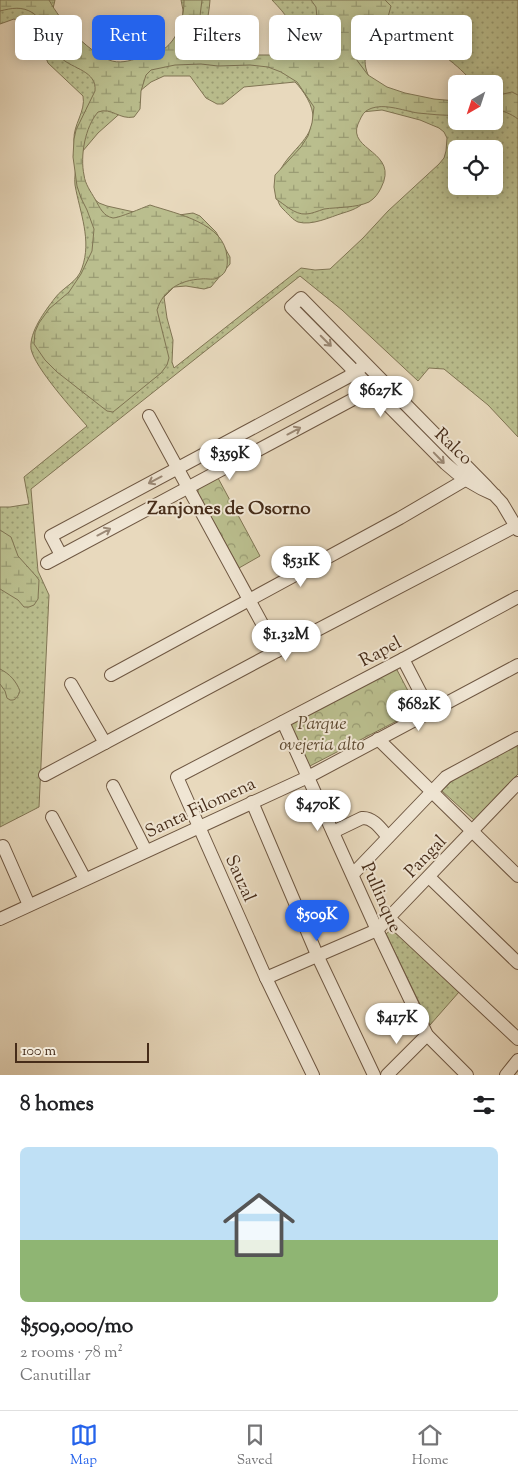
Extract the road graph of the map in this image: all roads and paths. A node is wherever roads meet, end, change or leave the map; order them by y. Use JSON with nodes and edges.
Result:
{"nodes":[{"id":1,"x":296,"y":302,"type":"dead end"},
{"id":2,"x":361,"y":368,"type":"junction"},
{"id":3,"x":381,"y":379,"type":"junction"},
{"id":4,"x":371,"y":388,"type":"junction"},
{"id":5,"x":149,"y":416,"type":"dead end"},
{"id":6,"x":209,"y":451,"type":"junction"},
{"id":7,"x":177,"y":468,"type":"junction"},
{"id":8,"x":220,"y":470,"type":"junction"},
{"id":9,"x":470,"y":477,"type":"junction"},
{"id":10,"x":188,"y":488,"type":"junction"},
{"id":11,"x":517,"y":528,"type":"edge"},
{"id":12,"x":61,"y":556,"type":"junction"},
{"id":13,"x":47,"y":563,"type":"dead end"},
{"id":14,"x":518,"y":597,"type":"edge"},
{"id":15,"x":250,"y":600,"type":"junction"},
{"id":16,"x":277,"y":651,"type":"junction"},
{"id":17,"x":403,"y":659,"type":"junction"},
{"id":18,"x":518,"y":665,"type":"edge"},
{"id":19,"x":111,"y":675,"type":"dead end"},
{"id":20,"x":71,"y":684,"type":"dead end"},
{"id":21,"x":430,"y":711,"type":"junction"},
{"id":22,"x":283,"y":722,"type":"junction"},
{"id":23,"x":518,"y":738,"type":"edge"},
{"id":24,"x":378,"y":739,"type":"junction"},
{"id":25,"x":105,"y":743,"type":"junction"},
{"id":26,"x":45,"y":775,"type":"dead end"},
{"id":27,"x":308,"y":776,"type":"junction"},
{"id":28,"x":177,"y":777,"type":"joint"},
{"id":29,"x":113,"y":786,"type":"dead end"},
{"id":30,"x":516,"y":789,"type":"edge"},
{"id":31,"x":432,"y":791,"type":"junction"},
{"id":32,"x":252,"y":802,"type":"junction"},
{"id":33,"x":52,"y":816,"type":"dead end"},
{"id":34,"x":198,"y":827,"type":"junction"},
{"id":35,"x":472,"y":831,"type":"junction"},
{"id":36,"x":333,"y":832,"type":"junction"},
{"id":37,"x":388,"y":837,"type":"junction"},
{"id":38,"x":4,"y":846,"type":"dead end"},
{"id":39,"x":146,"y":851,"type":"junction"},
{"id":40,"x":352,"y":874,"type":"junction"},
{"id":41,"x":518,"y":876,"type":"edge"},
{"id":42,"x":429,"y":877,"type":"junction"},
{"id":43,"x":85,"y":879,"type":"junction"},
{"id":44,"x":29,"y":905,"type":"junction"},
{"id":45,"x":390,"y":918,"type":"junction"},
{"id":46,"x":0,"y":919,"type":"edge"},
{"id":47,"x":378,"y":930,"type":"junction"},
{"id":48,"x":318,"y":956,"type":"junction"},
{"id":49,"x":518,"y":963,"type":"edge"},
{"id":50,"x":266,"y":978,"type":"junction"},
{"id":51,"x":427,"y":1035,"type":"junction"},
{"id":52,"x":518,"y":1039,"type":"edge"},
{"id":53,"x":518,"y":1060,"type":"edge"},
{"id":54,"x":313,"y":1075,"type":"edge"},
{"id":55,"x":374,"y":1075,"type":"edge"},
{"id":56,"x":387,"y":1075,"type":"edge"},
{"id":57,"x":468,"y":1075,"type":"edge"},
{"id":58,"x":506,"y":1075,"type":"edge"}],
"edges":[{"from":1,"to":2,"type":"street","name":"Ralco"},
{"from":2,"to":3,"type":"street","name":"Ralco"},
{"from":2,"to":4,"type":"street","name":"Ralco"},
{"from":2,"to":6,"type":"street"},
{"from":3,"to":4,"type":"street"},
{"from":3,"to":9,"type":"street","name":"Ralco"},
{"from":8,"to":4,"type":"street","one_way":true},
{"from":4,"to":9,"type":"street","name":"Ralco","one_way":true},
{"from":5,"to":7,"type":"street"},
{"from":6,"to":7,"type":"street"},
{"from":6,"to":8,"type":"street"},
{"from":7,"to":10,"type":"street"},
{"from":7,"to":12,"type":"street","one_way":true},
{"from":8,"to":10,"type":"street"},
{"from":9,"to":11,"type":"street","name":"Ralco"},
{"from":9,"to":15,"type":"street"},
{"from":12,"to":10,"type":"street","one_way":true},
{"from":10,"to":15,"type":"street"},
{"from":11,"to":16,"type":"street"},
{"from":12,"to":13,"type":"street"},
{"from":14,"to":17,"type":"street","name":"Rapel"},
{"from":15,"to":16,"type":"street"},
{"from":15,"to":19,"type":"street"},
{"from":16,"to":25,"type":"street"},
{"from":17,"to":21,"type":"street"},
{"from":17,"to":22,"type":"street","name":"Rapel"},
{"from":18,"to":21,"type":"street","name":"Santa Filomena"},
{"from":20,"to":25,"type":"street"},
{"from":21,"to":24,"type":"street","name":"Santa Filomena"},
{"from":22,"to":27,"type":"street","name":"Pullinque"},
{"from":22,"to":28,"type":"street","name":"Rapel"},
{"from":23,"to":31,"type":"street"},
{"from":24,"to":27,"type":"street","name":"Santa Filomena"},
{"from":24,"to":31,"type":"street"},
{"from":25,"to":26,"type":"street"},
{"from":27,"to":32,"type":"street","name":"Santa Filomena"},
{"from":27,"to":36,"type":"street","name":"Pullinque"},
{"from":28,"to":34,"type":"street","name":"Sauzal"},
{"from":29,"to":39,"type":"street"},
{"from":30,"to":35,"type":"street","name":"Pangal"},
{"from":31,"to":35,"type":"street"},
{"from":31,"to":37,"type":"street"},
{"from":32,"to":34,"type":"street","name":"Santa Filomena"},
{"from":32,"to":48,"type":"street"},
{"from":33,"to":43,"type":"street"},
{"from":34,"to":39,"type":"street","name":"Santa Filomena"},
{"from":34,"to":50,"type":"street","name":"Sauzal"},
{"from":35,"to":41,"type":"street"},
{"from":35,"to":42,"type":"street","name":"Pangal"},
{"from":36,"to":37,"type":"street"},
{"from":36,"to":40,"type":"street","name":"Pullinque"},
{"from":37,"to":40,"type":"street"},
{"from":38,"to":44,"type":"street"},
{"from":39,"to":43,"type":"street","name":"Santa Filomena"},
{"from":40,"to":47,"type":"street","name":"Pullinque"},
{"from":42,"to":45,"type":"street","name":"Pangal"},
{"from":42,"to":49,"type":"street"},
{"from":43,"to":44,"type":"street","name":"Santa Filomena"},
{"from":44,"to":46,"type":"street","name":"Santa Filomena"},
{"from":45,"to":47,"type":"street","name":"Pangal"},
{"from":45,"to":52,"type":"street"},
{"from":47,"to":48,"type":"street","name":"Pangal"},
{"from":47,"to":51,"type":"street","name":"Pullinque"},
{"from":48,"to":50,"type":"street","name":"Pangal"},
{"from":48,"to":55,"type":"street"},
{"from":50,"to":54,"type":"street","name":"Sauzal"},
{"from":51,"to":56,"type":"street"},
{"from":51,"to":57,"type":"street","name":"Pullinque"},
{"from":53,"to":58,"type":"street"}]}
